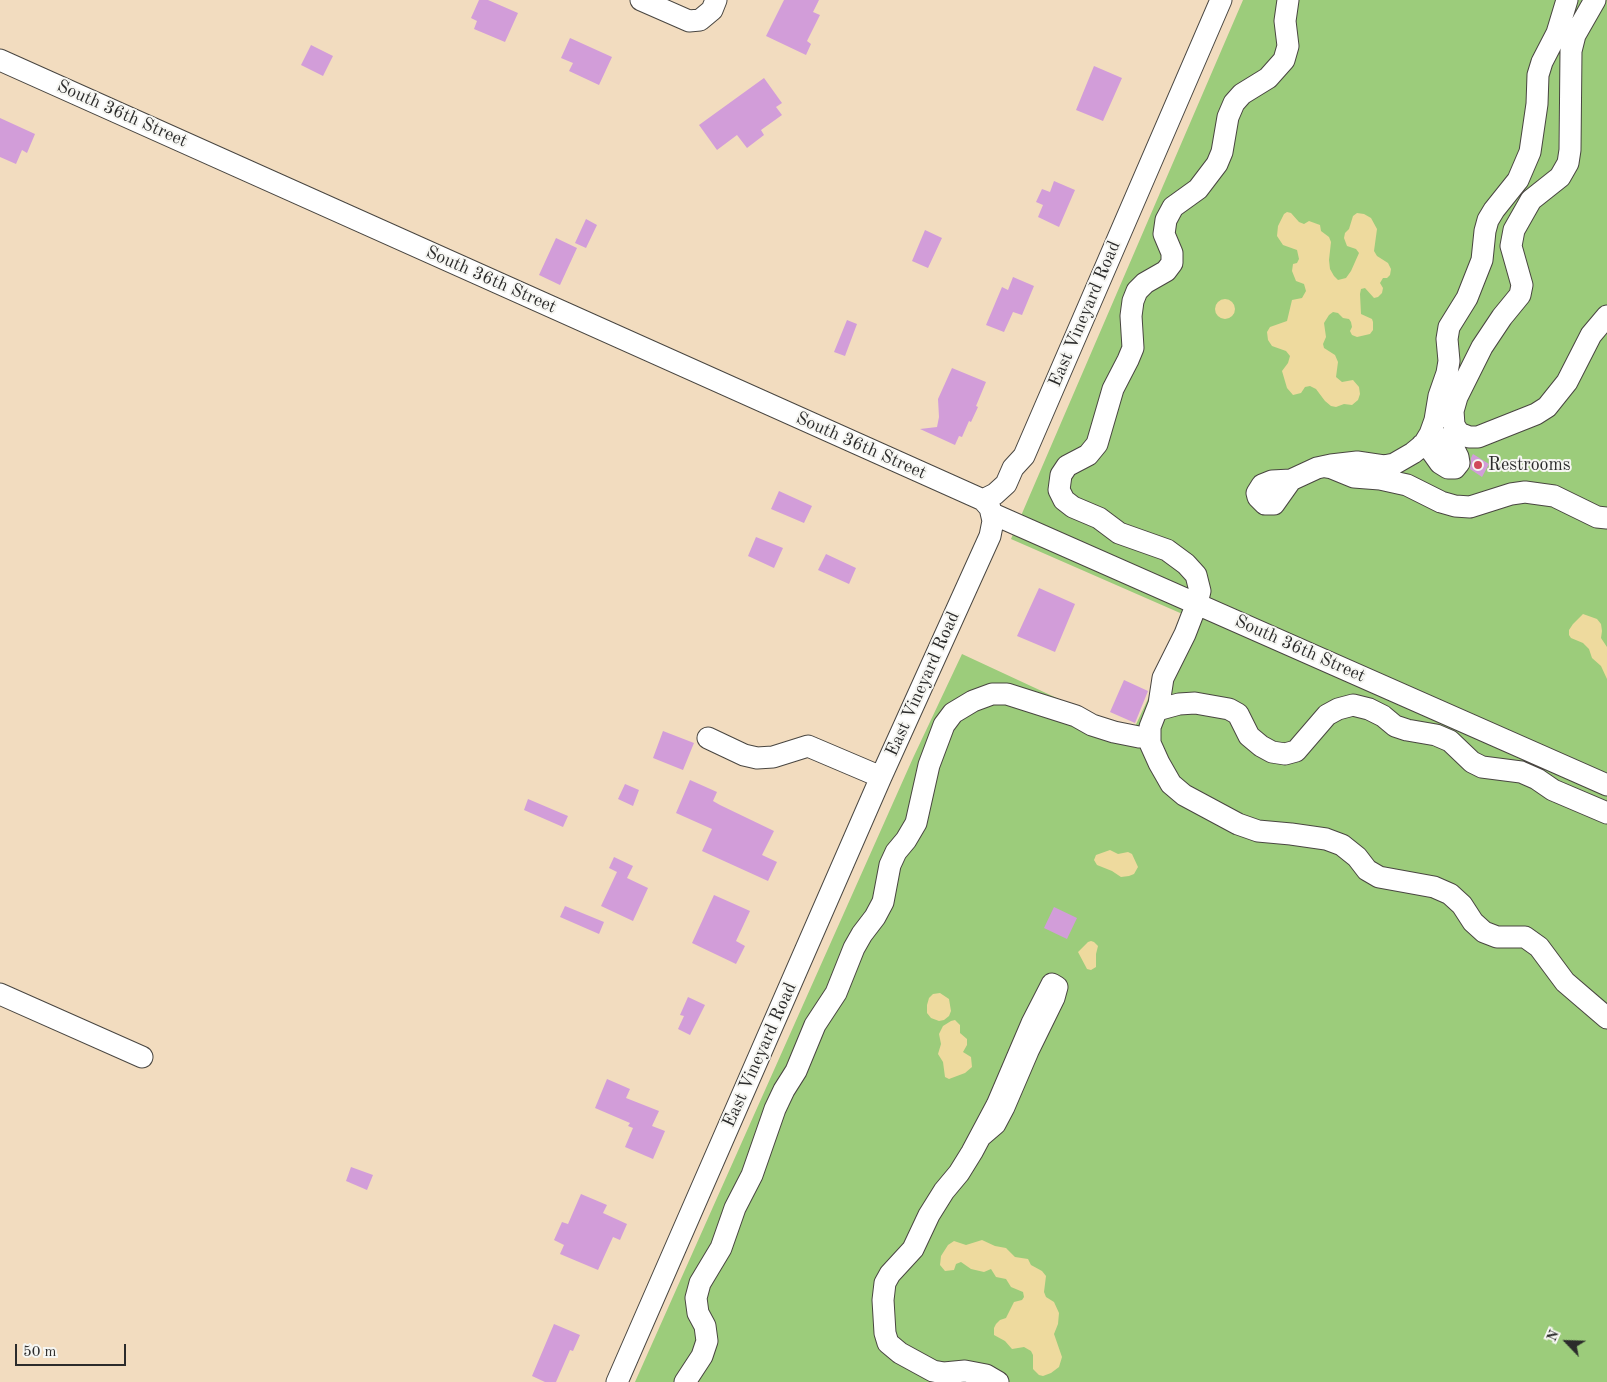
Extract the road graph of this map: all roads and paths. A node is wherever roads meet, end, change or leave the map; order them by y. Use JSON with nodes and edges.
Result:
{"nodes":[{"id":1,"x":641,"y":0,"type":"edge"},
{"id":2,"x":716,"y":0,"type":"edge"},
{"id":3,"x":1221,"y":0,"type":"edge"},
{"id":4,"x":1288,"y":0,"type":"edge"},
{"id":5,"x":1567,"y":0,"type":"edge"},
{"id":6,"x":1595,"y":0,"type":"edge"},
{"id":7,"x":0,"y":60,"type":"edge"},
{"id":8,"x":1607,"y":316,"type":"edge"},
{"id":9,"x":1321,"y":467,"type":"junction"},
{"id":10,"x":1290,"y":480,"type":"dead end"},
{"id":11,"x":988,"y":507,"type":"junction"},
{"id":12,"x":1607,"y":518,"type":"edge"},
{"id":13,"x":1197,"y":603,"type":"junction"},
{"id":14,"x":1157,"y":710,"type":"junction"},
{"id":15,"x":1150,"y":735,"type":"junction"},
{"id":16,"x":708,"y":738,"type":"dead end"},
{"id":17,"x":881,"y":777,"type":"junction"},
{"id":18,"x":1607,"y":785,"type":"edge"},
{"id":19,"x":1607,"y":813,"type":"edge"},
{"id":20,"x":0,"y":994,"type":"edge"},
{"id":21,"x":1607,"y":1018,"type":"edge"},
{"id":22,"x":142,"y":1057,"type":"dead end"},
{"id":23,"x":982,"y":1136,"type":"junction"},
{"id":24,"x":940,"y":1377,"type":"edge"},
{"id":25,"x":617,"y":1382,"type":"edge"},
{"id":26,"x":685,"y":1382,"type":"edge"},
{"id":27,"x":998,"y":1382,"type":"edge"}],
"edges":[{"from":1,"to":2,"type":"street"},
{"from":3,"to":11,"type":"street","name":"East Vineyard Road"},
{"from":4,"to":13,"type":"street"},
{"from":5,"to":9,"type":"street"},
{"from":6,"to":8,"type":"street"},
{"from":7,"to":11,"type":"street","name":"South 36th Street"},
{"from":9,"to":10,"type":"street"},
{"from":9,"to":12,"type":"street"},
{"from":11,"to":13,"type":"street","name":"South 36th Street"},
{"from":11,"to":17,"type":"street","name":"East Vineyard Road"},
{"from":13,"to":14,"type":"street"},
{"from":13,"to":18,"type":"street","name":"South 36th Street"},
{"from":14,"to":15,"type":"street"},
{"from":14,"to":19,"type":"street"},
{"from":15,"to":21,"type":"street"},
{"from":15,"to":26,"type":"street"},
{"from":16,"to":17,"type":"street"},
{"from":17,"to":25,"type":"street","name":"East Vineyard Road"},
{"from":20,"to":22,"type":"street"},
{"from":23,"to":23,"type":"street"},
{"from":23,"to":24,"type":"street"},
{"from":24,"to":27,"type":"street"}]}
